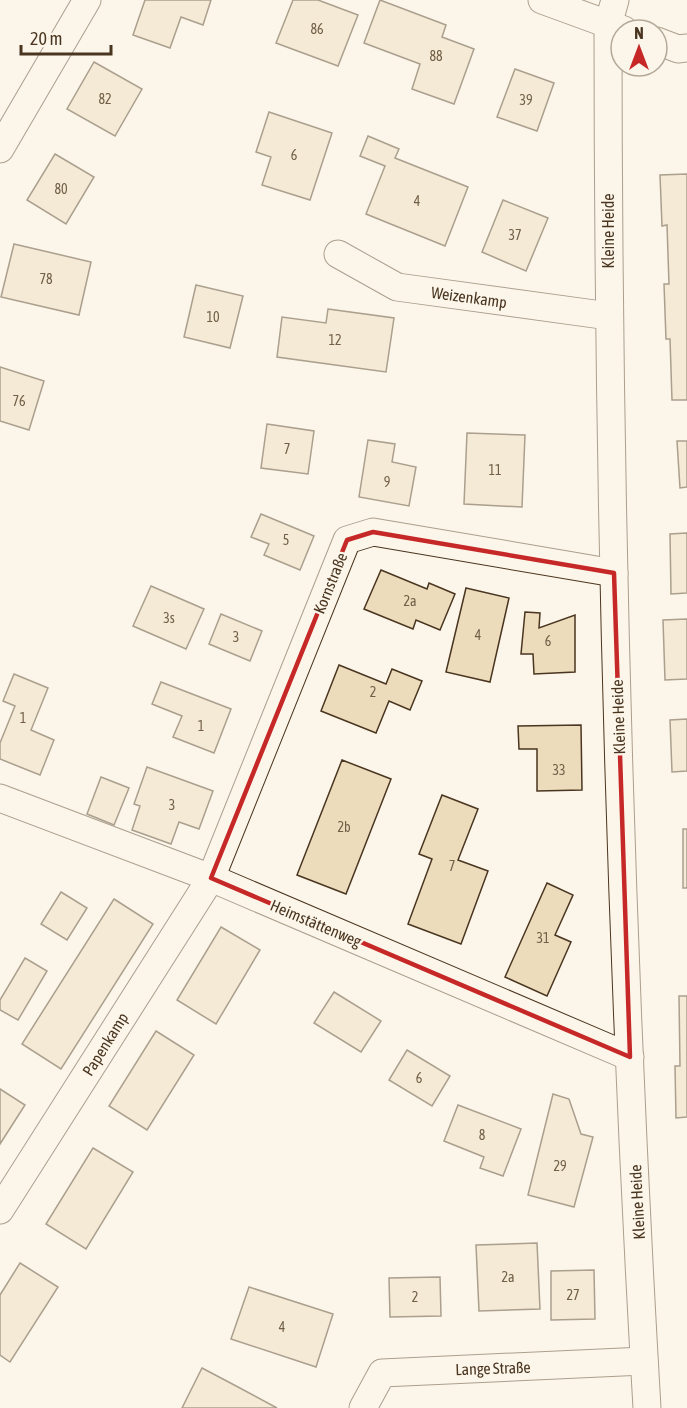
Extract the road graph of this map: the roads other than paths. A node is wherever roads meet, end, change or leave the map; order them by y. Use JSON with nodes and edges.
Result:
{"nodes":[{"id":1,"x":87,"y":0,"type":"edge"},
{"id":2,"x":542,"y":0,"type":"edge"},
{"id":3,"x":616,"y":18,"type":"edge"},
{"id":4,"x":669,"y":46,"type":"edge"},
{"id":5,"x":687,"y":48,"type":"edge"},
{"id":6,"x":615,"y":78,"type":"edge"},
{"id":7,"x":0,"y":149,"type":"edge"},
{"id":8,"x":338,"y":254,"type":"dead end"},
{"id":9,"x":609,"y":316,"type":"junction"},
{"id":10,"x":614,"y":573,"type":"junction"},
{"id":11,"x":0,"y":798,"type":"edge"},
{"id":12,"x":210,"y":878,"type":"junction"},
{"id":13,"x":630,"y":1057,"type":"junction"},
{"id":14,"x":0,"y":1210,"type":"edge"},
{"id":15,"x":644,"y":1361,"type":"junction"},
{"id":16,"x":363,"y":1408,"type":"edge"},
{"id":17,"x":647,"y":1408,"type":"edge"}],
"edges":[{"from":1,"to":7,"type":"street"},
{"from":2,"to":3,"type":"street"},
{"from":4,"to":5,"type":"street"},
{"from":6,"to":9,"type":"street","name":"Kleine Heide"},
{"from":8,"to":9,"type":"street","name":"Weizenkamp"},
{"from":9,"to":10,"type":"street","name":"Kleine Heide"},
{"from":10,"to":12,"type":"street","name":"Kornstraße"},
{"from":10,"to":13,"type":"street","name":"Kleine Heide"},
{"from":11,"to":12,"type":"street","name":"Heimstättenweg"},
{"from":12,"to":13,"type":"street","name":"Heimstättenweg"},
{"from":12,"to":14,"type":"street","name":"Papenkamp"},
{"from":13,"to":15,"type":"street","name":"Kleine Heide"},
{"from":15,"to":16,"type":"street","name":"Lange Straße"},
{"from":15,"to":17,"type":"street","name":"Kleine Heide"}]}
